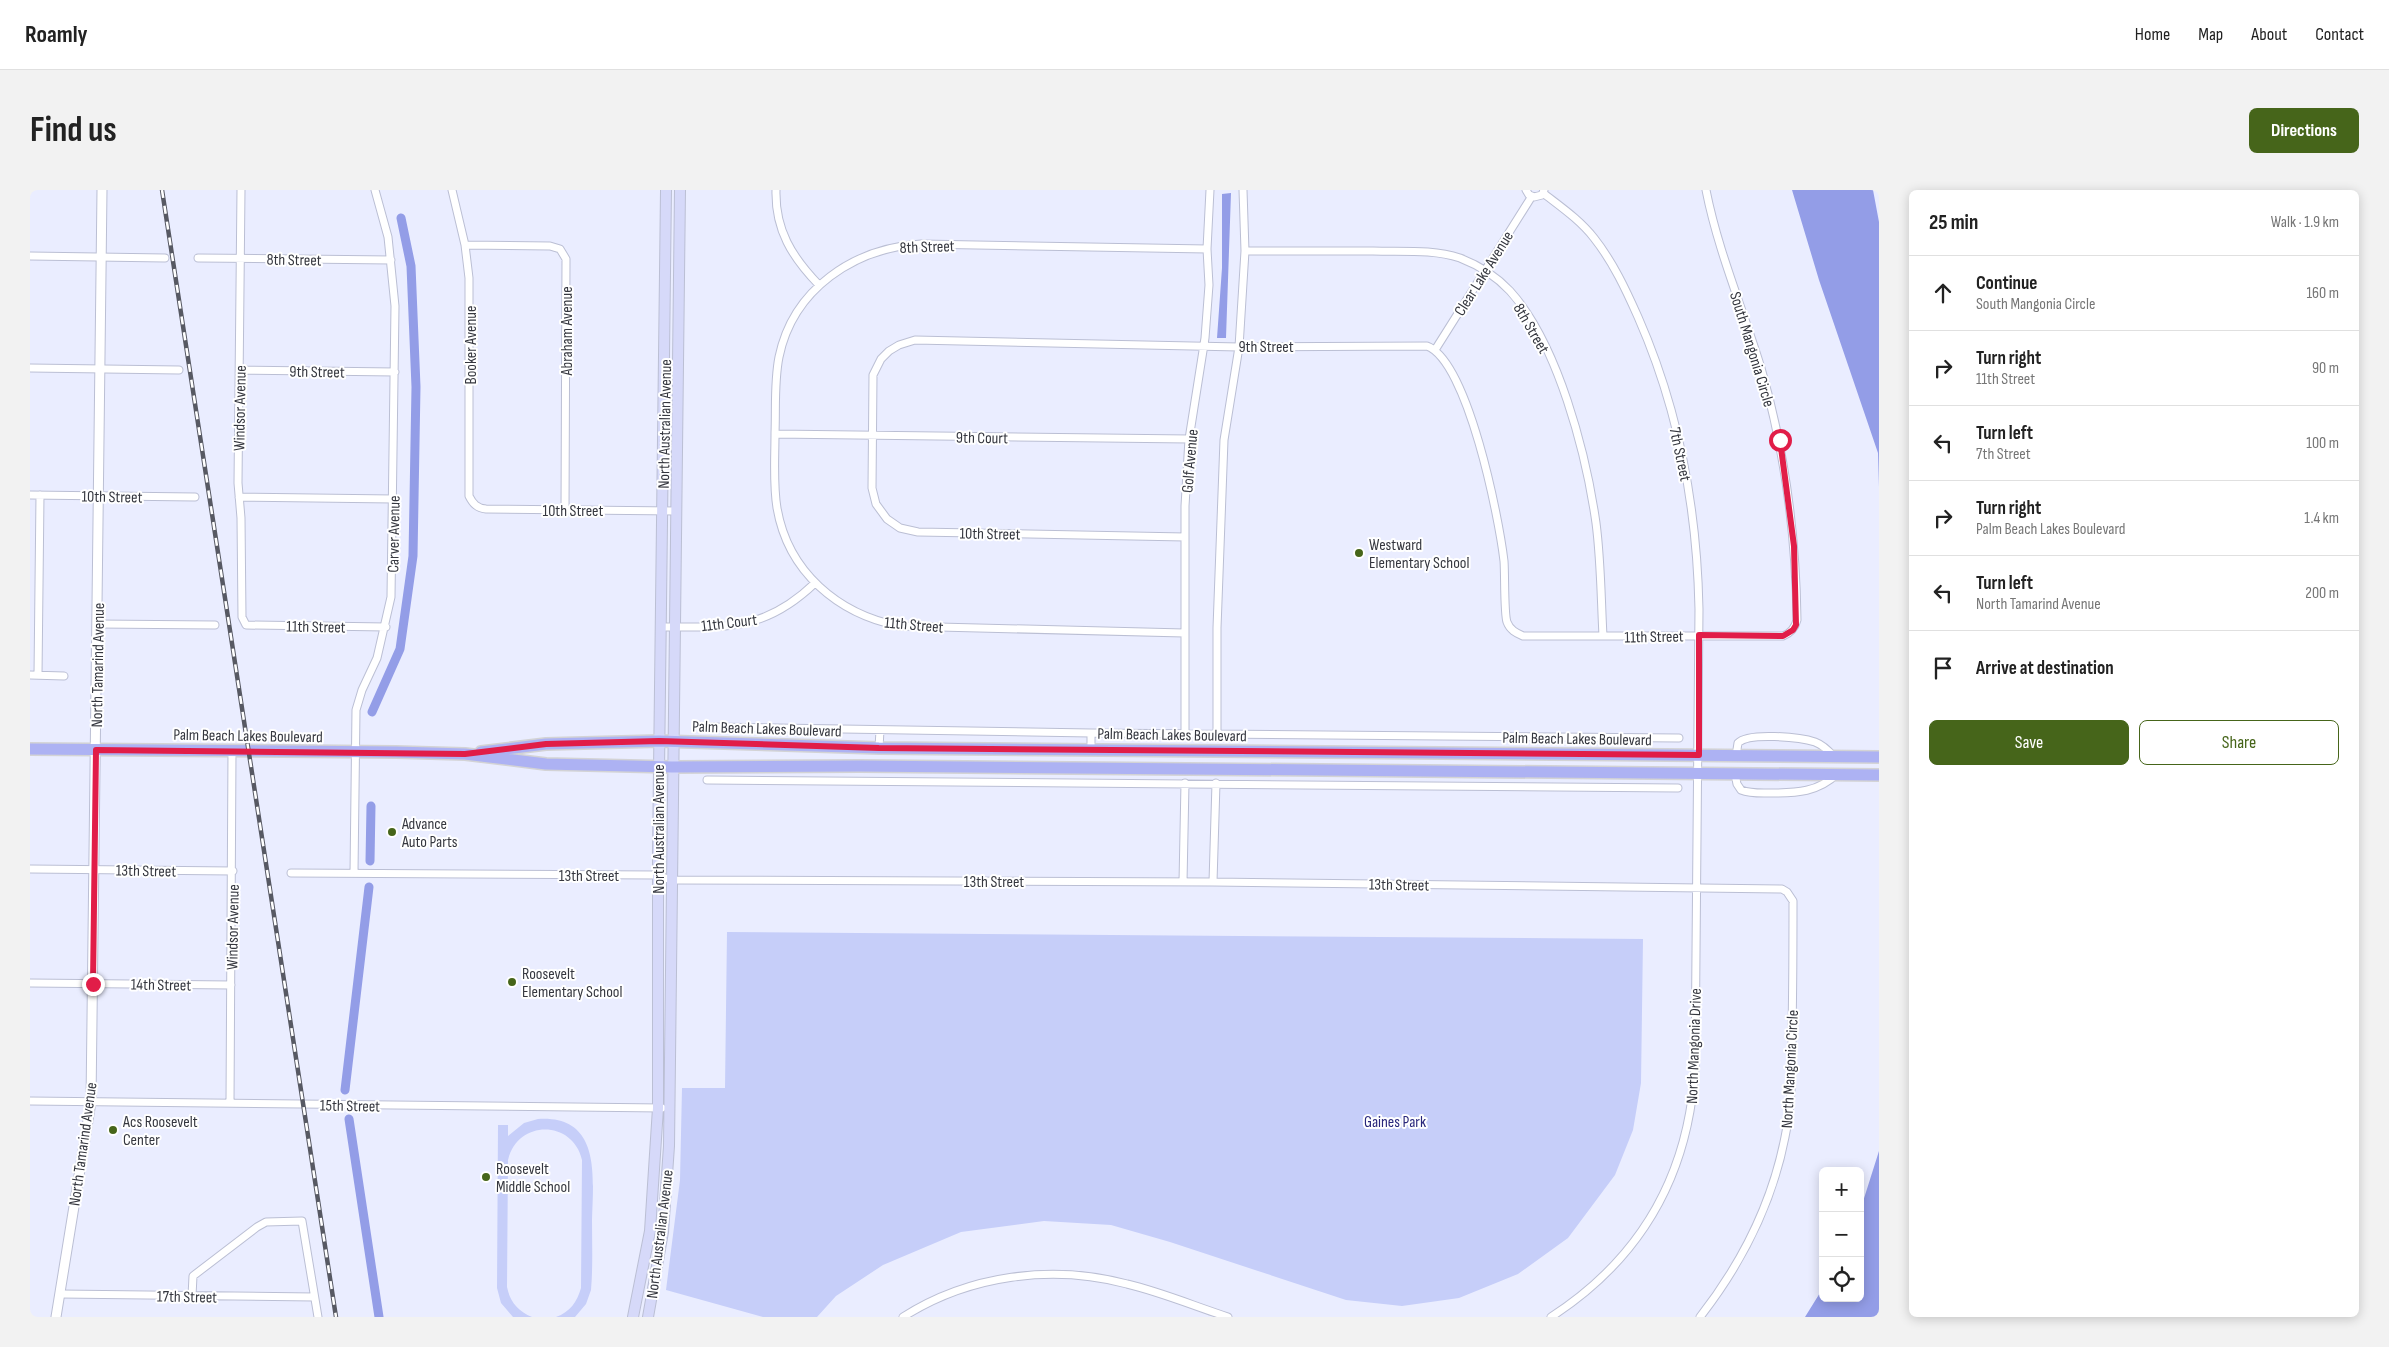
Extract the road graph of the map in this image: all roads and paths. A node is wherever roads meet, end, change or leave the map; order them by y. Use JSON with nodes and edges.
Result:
{"nodes":[{"id":1,"x":102,"y":190,"type":"edge"},
{"id":2,"x":241,"y":190,"type":"edge"},
{"id":3,"x":376,"y":190,"type":"edge"},
{"id":4,"x":452,"y":190,"type":"edge"},
{"id":5,"x":666,"y":190,"type":"edge"},
{"id":6,"x":680,"y":190,"type":"edge"},
{"id":7,"x":776,"y":190,"type":"edge"},
{"id":8,"x":1210,"y":190,"type":"edge"},
{"id":9,"x":1244,"y":190,"type":"edge"},
{"id":10,"x":1526,"y":190,"type":"edge"},
{"id":11,"x":1706,"y":190,"type":"edge"},
{"id":12,"x":1544,"y":191,"type":"edge"},
{"id":13,"x":1532,"y":196,"type":"junction"},
{"id":14,"x":465,"y":244,"type":"junction"},
{"id":15,"x":1207,"y":249,"type":"junction"},
{"id":16,"x":1245,"y":251,"type":"junction"},
{"id":17,"x":30,"y":256,"type":"edge"},
{"id":18,"x":102,"y":257,"type":"junction"},
{"id":19,"x":165,"y":258,"type":"dead end"},
{"id":20,"x":198,"y":258,"type":"dead end"},
{"id":21,"x":240,"y":258,"type":"junction"},
{"id":22,"x":391,"y":260,"type":"junction"},
{"id":23,"x":1485,"y":271,"type":"junction"},
{"id":24,"x":819,"y":285,"type":"junction"},
{"id":25,"x":1204,"y":346,"type":"junction"},
{"id":26,"x":1239,"y":347,"type":"junction"},
{"id":27,"x":1435,"y":350,"type":"junction"},
{"id":28,"x":30,"y":368,"type":"edge"},
{"id":29,"x":100,"y":369,"type":"junction"},
{"id":30,"x":179,"y":370,"type":"dead end"},
{"id":31,"x":240,"y":370,"type":"junction"},
{"id":32,"x":395,"y":372,"type":"junction"},
{"id":33,"x":775,"y":434,"type":"junction"},
{"id":34,"x":871,"y":435,"type":"junction"},
{"id":35,"x":1189,"y":439,"type":"junction"},
{"id":36,"x":30,"y":495,"type":"edge"},
{"id":37,"x":40,"y":495,"type":"junction"},
{"id":38,"x":99,"y":496,"type":"junction"},
{"id":39,"x":195,"y":497,"type":"dead end"},
{"id":40,"x":239,"y":497,"type":"junction"},
{"id":41,"x":393,"y":499,"type":"junction"},
{"id":42,"x":472,"y":501,"type":"joint"},
{"id":43,"x":565,"y":510,"type":"junction"},
{"id":44,"x":663,"y":510,"type":"junction"},
{"id":45,"x":676,"y":511,"type":"junction"},
{"id":46,"x":1185,"y":537,"type":"junction"},
{"id":47,"x":815,"y":583,"type":"junction"},
{"id":48,"x":97,"y":624,"type":"junction"},
{"id":49,"x":215,"y":625,"type":"dead end"},
{"id":50,"x":246,"y":625,"type":"joint"},
{"id":51,"x":386,"y":627,"type":"junction"},
{"id":52,"x":662,"y":627,"type":"junction"},
{"id":53,"x":675,"y":627,"type":"junction"},
{"id":54,"x":1793,"y":630,"type":"joint"},
{"id":55,"x":1184,"y":633,"type":"junction"},
{"id":56,"x":1699,"y":635,"type":"junction"},
{"id":57,"x":1602,"y":636,"type":"junction"},
{"id":58,"x":34,"y":675,"type":"edge"},
{"id":59,"x":64,"y":676,"type":"dead end"},
{"id":60,"x":710,"y":727,"type":"dead end"},
{"id":61,"x":880,"y":730,"type":"junction"},
{"id":62,"x":1185,"y":733,"type":"junction"},
{"id":63,"x":1218,"y":733,"type":"junction"},
{"id":64,"x":1092,"y":734,"type":"junction"},
{"id":65,"x":1597,"y":737,"type":"junction"},
{"id":66,"x":1679,"y":738,"type":"dead end"},
{"id":67,"x":659,"y":741,"type":"junction"},
{"id":68,"x":672,"y":742,"type":"junction"},
{"id":69,"x":879,"y":748,"type":"junction"},
{"id":70,"x":936,"y":748,"type":"junction"},
{"id":71,"x":30,"y":749,"type":"edge"},
{"id":72,"x":1091,"y":749,"type":"junction"},
{"id":73,"x":96,"y":750,"type":"junction"},
{"id":74,"x":232,"y":751,"type":"junction"},
{"id":75,"x":355,"y":752,"type":"junction"},
{"id":76,"x":1449,"y":753,"type":"junction"},
{"id":77,"x":465,"y":754,"type":"junction"},
{"id":78,"x":1597,"y":754,"type":"junction"},
{"id":79,"x":1699,"y":755,"type":"junction"},
{"id":80,"x":1736,"y":756,"type":"junction"},
{"id":81,"x":1833,"y":756,"type":"junction"},
{"id":82,"x":1879,"y":757,"type":"edge"},
{"id":83,"x":659,"y":767,"type":"junction"},
{"id":84,"x":672,"y":767,"type":"junction"},
{"id":85,"x":936,"y":767,"type":"junction"},
{"id":86,"x":774,"y":768,"type":"junction"},
{"id":87,"x":1090,"y":768,"type":"junction"},
{"id":88,"x":1450,"y":772,"type":"junction"},
{"id":89,"x":1597,"y":773,"type":"junction"},
{"id":90,"x":1698,"y":774,"type":"junction"},
{"id":91,"x":1736,"y":774,"type":"junction"},
{"id":92,"x":1837,"y":774,"type":"junction"},
{"id":93,"x":1879,"y":775,"type":"edge"},
{"id":94,"x":707,"y":780,"type":"dead end"},
{"id":95,"x":775,"y":781,"type":"junction"},
{"id":96,"x":1090,"y":783,"type":"junction"},
{"id":97,"x":1185,"y":783,"type":"junction"},
{"id":98,"x":1216,"y":783,"type":"junction"},
{"id":99,"x":1597,"y":788,"type":"junction"},
{"id":100,"x":1678,"y":788,"type":"dead end"},
{"id":101,"x":30,"y":869,"type":"edge"},
{"id":102,"x":94,"y":870,"type":"junction"},
{"id":103,"x":233,"y":871,"type":"junction"},
{"id":104,"x":291,"y":872,"type":"dead end"},
{"id":105,"x":354,"y":873,"type":"junction"},
{"id":106,"x":657,"y":875,"type":"junction"},
{"id":107,"x":671,"y":880,"type":"junction"},
{"id":108,"x":1183,"y":882,"type":"junction"},
{"id":109,"x":1213,"y":882,"type":"junction"},
{"id":110,"x":1697,"y":887,"type":"junction"},
{"id":111,"x":30,"y":983,"type":"edge"},
{"id":112,"x":93,"y":984,"type":"junction"},
{"id":113,"x":231,"y":985,"type":"junction"},
{"id":114,"x":30,"y":1101,"type":"edge"},
{"id":115,"x":91,"y":1102,"type":"junction"},
{"id":116,"x":230,"y":1103,"type":"junction"},
{"id":117,"x":658,"y":1108,"type":"junction"},
{"id":118,"x":669,"y":1108,"type":"junction"},
{"id":119,"x":60,"y":1294,"type":"junction"},
{"id":120,"x":192,"y":1296,"type":"junction"},
{"id":121,"x":314,"y":1297,"type":"junction"},
{"id":122,"x":56,"y":1317,"type":"edge"},
{"id":123,"x":318,"y":1317,"type":"edge"},
{"id":124,"x":633,"y":1317,"type":"edge"},
{"id":125,"x":648,"y":1317,"type":"edge"},
{"id":126,"x":903,"y":1317,"type":"edge"},
{"id":127,"x":1228,"y":1317,"type":"edge"},
{"id":128,"x":1552,"y":1317,"type":"edge"},
{"id":129,"x":1700,"y":1317,"type":"edge"}],
"edges":[{"from":1,"to":18,"type":"street","name":"North Tamarind Avenue"},
{"from":2,"to":21,"type":"street","name":"Windsor Avenue"},
{"from":3,"to":22,"type":"street","name":"Carver Avenue"},
{"from":4,"to":14,"type":"street","name":"Booker Avenue"},
{"from":5,"to":44,"type":"main road","name":"North Australian Avenue"},
{"from":6,"to":45,"type":"main road","name":"North Australian Avenue"},
{"from":7,"to":24,"type":"street"},
{"from":8,"to":15,"type":"street","name":"Golf Avenue"},
{"from":9,"to":16,"type":"street","name":"Golf Avenue"},
{"from":10,"to":13,"type":"street"},
{"from":11,"to":54,"type":"street","name":"South Mangonia Circle"},
{"from":12,"to":13,"type":"street"},
{"from":12,"to":56,"type":"street","name":"7th Street"},
{"from":13,"to":23,"type":"street","name":"Clear Lake Avenue"},
{"from":14,"to":42,"type":"street","name":"Booker Avenue"},
{"from":14,"to":43,"type":"street","name":"Abraham Avenue"},
{"from":15,"to":24,"type":"street","name":"8th Street"},
{"from":15,"to":25,"type":"street","name":"Golf Avenue"},
{"from":16,"to":23,"type":"street","name":"8th Street"},
{"from":16,"to":26,"type":"street","name":"Golf Avenue"},
{"from":17,"to":18,"type":"street"},
{"from":18,"to":19,"type":"street"},
{"from":18,"to":29,"type":"street","name":"North Tamarind Avenue"},
{"from":20,"to":21,"type":"street","name":"8th Street"},
{"from":21,"to":22,"type":"street","name":"8th Street"},
{"from":21,"to":31,"type":"street","name":"Windsor Avenue"},
{"from":22,"to":32,"type":"street","name":"Carver Avenue"},
{"from":23,"to":27,"type":"street","name":"Clear Lake Avenue"},
{"from":23,"to":57,"type":"street","name":"8th Street"},
{"from":24,"to":33,"type":"street","name":"8th Street"},
{"from":25,"to":26,"type":"street","name":"9th Street"},
{"from":25,"to":34,"type":"street","name":"9th Street"},
{"from":25,"to":35,"type":"street","name":"Golf Avenue"},
{"from":26,"to":27,"type":"street","name":"9th Street"},
{"from":26,"to":63,"type":"street","name":"Golf Avenue"},
{"from":27,"to":57,"type":"street","name":"11th Street"},
{"from":28,"to":29,"type":"street"},
{"from":29,"to":30,"type":"street"},
{"from":29,"to":38,"type":"street","name":"North Tamarind Avenue"},
{"from":31,"to":32,"type":"street","name":"9th Street"},
{"from":31,"to":40,"type":"street","name":"Windsor Avenue"},
{"from":32,"to":41,"type":"street","name":"Carver Avenue"},
{"from":33,"to":34,"type":"street","name":"9th Court"},
{"from":33,"to":47,"type":"street","name":"11th Street"},
{"from":34,"to":35,"type":"street","name":"9th Court"},
{"from":34,"to":46,"type":"street","name":"10th Street"},
{"from":35,"to":46,"type":"street","name":"Golf Avenue"},
{"from":36,"to":37,"type":"street","name":"10th Street"},
{"from":37,"to":38,"type":"street","name":"10th Street"},
{"from":37,"to":58,"type":"street"},
{"from":38,"to":39,"type":"street","name":"10th Street"},
{"from":38,"to":48,"type":"street","name":"North Tamarind Avenue"},
{"from":40,"to":41,"type":"street"},
{"from":40,"to":50,"type":"street","name":"Windsor Avenue"},
{"from":41,"to":51,"type":"street","name":"Carver Avenue"},
{"from":42,"to":43,"type":"street","name":"10th Street"},
{"from":43,"to":44,"type":"street","name":"10th Street"},
{"from":44,"to":45,"type":"street","name":"10th Street"},
{"from":44,"to":52,"type":"main road","name":"North Australian Avenue"},
{"from":45,"to":53,"type":"main road","name":"North Australian Avenue"},
{"from":46,"to":55,"type":"street","name":"Golf Avenue"},
{"from":47,"to":53,"type":"street","name":"11th Court"},
{"from":47,"to":55,"type":"street","name":"11th Street"},
{"from":48,"to":49,"type":"street"},
{"from":48,"to":73,"type":"street","name":"North Tamarind Avenue"},
{"from":50,"to":51,"type":"street","name":"11th Street"},
{"from":51,"to":75,"type":"street","name":"Carver Avenue"},
{"from":52,"to":53,"type":"street","name":"11th Court"},
{"from":52,"to":67,"type":"main road","name":"North Australian Avenue"},
{"from":53,"to":68,"type":"main road","name":"North Australian Avenue"},
{"from":54,"to":56,"type":"street","name":"11th Street"},
{"from":55,"to":62,"type":"street","name":"Golf Avenue"},
{"from":56,"to":57,"type":"street","name":"11th Street"},
{"from":56,"to":79,"type":"street","name":"7th Street"},
{"from":58,"to":59,"type":"street"},
{"from":60,"to":61,"type":"street"},
{"from":61,"to":64,"type":"street"},
{"from":61,"to":69,"type":"street"},
{"from":62,"to":63,"type":"street"},
{"from":62,"to":64,"type":"street"},
{"from":63,"to":65,"type":"street"},
{"from":64,"to":72,"type":"street"},
{"from":65,"to":66,"type":"street"},
{"from":65,"to":78,"type":"street"},
{"from":67,"to":68,"type":"main road","name":"Palm Beach Lakes Boulevard"},
{"from":67,"to":77,"type":"main road","name":"Palm Beach Lakes Boulevard"},
{"from":67,"to":83,"type":"main road","name":"North Australian Avenue"},
{"from":68,"to":69,"type":"main road","name":"Palm Beach Lakes Boulevard"},
{"from":68,"to":84,"type":"main road","name":"North Australian Avenue"},
{"from":69,"to":70,"type":"main road","name":"Palm Beach Lakes Boulevard"},
{"from":70,"to":72,"type":"main road","name":"Palm Beach Lakes Boulevard"},
{"from":70,"to":85,"type":"main road"},
{"from":71,"to":73,"type":"main road","name":"Palm Beach Lakes Boulevard"},
{"from":72,"to":76,"type":"main road","name":"Palm Beach Lakes Boulevard"},
{"from":73,"to":74,"type":"main road","name":"Palm Beach Lakes Boulevard"},
{"from":73,"to":102,"type":"street","name":"North Tamarind Avenue"},
{"from":74,"to":75,"type":"main road","name":"Palm Beach Lakes Boulevard"},
{"from":74,"to":103,"type":"street","name":"Windsor Avenue"},
{"from":75,"to":77,"type":"main road","name":"Palm Beach Lakes Boulevard"},
{"from":75,"to":105,"type":"street","name":"Carver Avenue"},
{"from":76,"to":78,"type":"main road","name":"Palm Beach Lakes Boulevard"},
{"from":76,"to":88,"type":"main road"},
{"from":77,"to":83,"type":"main road","name":"Palm Beach Lakes Boulevard"},
{"from":78,"to":79,"type":"main road","name":"Palm Beach Lakes Boulevard"},
{"from":79,"to":80,"type":"main road","name":"Palm Beach Lakes Boulevard"},
{"from":79,"to":90,"type":"street","name":"North Mangonia Drive"},
{"from":80,"to":81,"type":"main road","name":"Palm Beach Lakes Boulevard"},
{"from":80,"to":81,"type":"street"},
{"from":81,"to":82,"type":"main road","name":"Palm Beach Lakes Boulevard"},
{"from":83,"to":84,"type":"main road","name":"Palm Beach Lakes Boulevard"},
{"from":83,"to":106,"type":"main road","name":"North Australian Avenue"},
{"from":84,"to":86,"type":"main road","name":"Palm Beach Lakes Boulevard"},
{"from":84,"to":107,"type":"main road","name":"North Australian Avenue"},
{"from":85,"to":86,"type":"main road","name":"Palm Beach Lakes Boulevard"},
{"from":85,"to":87,"type":"main road","name":"Palm Beach Lakes Boulevard"},
{"from":86,"to":95,"type":"street"},
{"from":87,"to":88,"type":"main road","name":"Palm Beach Lakes Boulevard"},
{"from":87,"to":96,"type":"street"},
{"from":88,"to":89,"type":"main road","name":"Palm Beach Lakes Boulevard"},
{"from":89,"to":90,"type":"main road","name":"Palm Beach Lakes Boulevard"},
{"from":89,"to":99,"type":"street"},
{"from":90,"to":91,"type":"main road","name":"Palm Beach Lakes Boulevard"},
{"from":90,"to":110,"type":"street","name":"North Mangonia Drive"},
{"from":91,"to":92,"type":"main road","name":"Palm Beach Lakes Boulevard"},
{"from":91,"to":92,"type":"street"},
{"from":92,"to":93,"type":"main road","name":"Palm Beach Lakes Boulevard"},
{"from":94,"to":95,"type":"street"},
{"from":95,"to":96,"type":"street"},
{"from":96,"to":97,"type":"street"},
{"from":97,"to":98,"type":"street"},
{"from":97,"to":108,"type":"street"},
{"from":98,"to":99,"type":"street"},
{"from":98,"to":109,"type":"street"},
{"from":99,"to":100,"type":"street"},
{"from":101,"to":102,"type":"street","name":"13th Street"},
{"from":102,"to":103,"type":"street","name":"13th Street"},
{"from":102,"to":112,"type":"street","name":"North Tamarind Avenue"},
{"from":103,"to":113,"type":"street","name":"Windsor Avenue"},
{"from":104,"to":105,"type":"street","name":"13th Street"},
{"from":105,"to":106,"type":"street","name":"13th Street"},
{"from":106,"to":107,"type":"street","name":"13th Street"},
{"from":106,"to":117,"type":"main road","name":"North Australian Avenue"},
{"from":107,"to":108,"type":"street","name":"13th Street"},
{"from":107,"to":118,"type":"main road","name":"North Australian Avenue"},
{"from":108,"to":109,"type":"street","name":"13th Street"},
{"from":109,"to":110,"type":"street","name":"13th Street"},
{"from":110,"to":128,"type":"street","name":"North Mangonia Drive"},
{"from":110,"to":129,"type":"street","name":"North Mangonia Circle"},
{"from":111,"to":112,"type":"street","name":"14th Street"},
{"from":112,"to":113,"type":"street","name":"14th Street"},
{"from":112,"to":115,"type":"street","name":"North Tamarind Avenue"},
{"from":113,"to":116,"type":"street","name":"Windsor Avenue"},
{"from":114,"to":115,"type":"street","name":"15th Street"},
{"from":115,"to":116,"type":"street","name":"15th Street"},
{"from":115,"to":119,"type":"street","name":"North Tamarind Avenue"},
{"from":116,"to":117,"type":"street","name":"15th Street"},
{"from":117,"to":118,"type":"street","name":"15th Street"},
{"from":117,"to":124,"type":"main road","name":"North Australian Avenue"},
{"from":118,"to":125,"type":"main road","name":"North Australian Avenue"},
{"from":119,"to":120,"type":"street","name":"17th Street"},
{"from":119,"to":122,"type":"street","name":"North Tamarind Avenue"},
{"from":120,"to":121,"type":"street","name":"17th Street"},
{"from":120,"to":121,"type":"street"},
{"from":121,"to":123,"type":"street"},
{"from":126,"to":127,"type":"street"}]}
